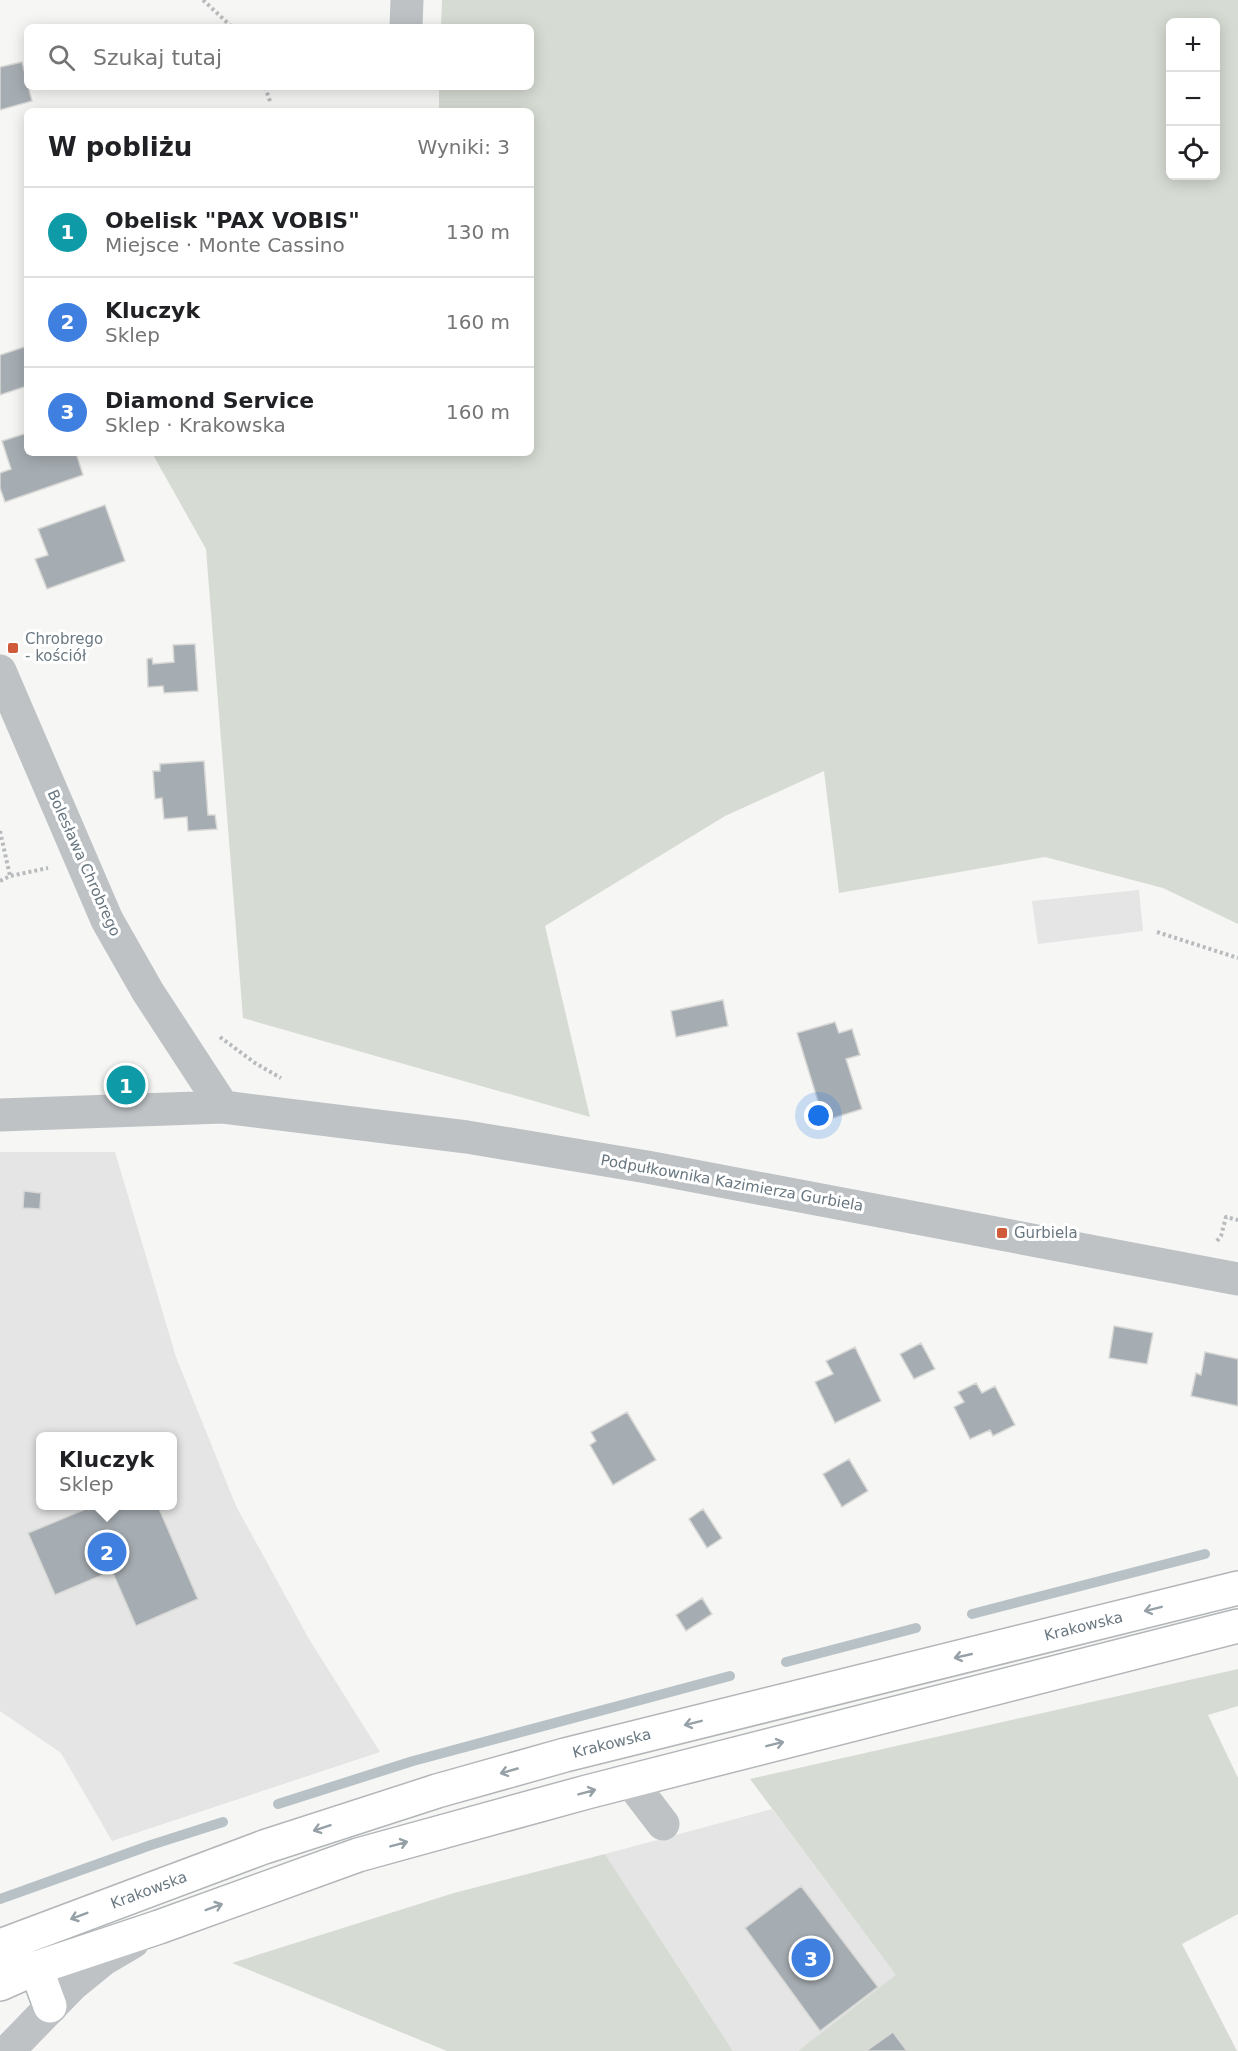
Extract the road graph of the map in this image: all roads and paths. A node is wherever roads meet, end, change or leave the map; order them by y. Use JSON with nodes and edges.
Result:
{"nodes":[{"id":1,"x":203,"y":0,"type":"edge"},
{"id":2,"x":407,"y":0,"type":"edge"},
{"id":3,"x":229,"y":24,"type":"edge"},
{"id":4,"x":406,"y":24,"type":"edge"},
{"id":5,"x":266,"y":90,"type":"edge"},
{"id":6,"x":271,"y":104,"type":"dead end"},
{"id":7,"x":0,"y":671,"type":"edge"},
{"id":8,"x":0,"y":831,"type":"edge"},
{"id":9,"x":79,"y":856,"type":"junction"},
{"id":10,"x":10,"y":876,"type":"junction"},
{"id":11,"x":0,"y":881,"type":"edge"},
{"id":12,"x":1157,"y":932,"type":"dead end"},
{"id":13,"x":1238,"y":958,"type":"edge"},
{"id":14,"x":223,"y":1107,"type":"junction"},
{"id":15,"x":0,"y":1114,"type":"edge"},
{"id":16,"x":1238,"y":1220,"type":"edge"},
{"id":17,"x":1230,"y":1264,"type":"edge"},
{"id":18,"x":1238,"y":1588,"type":"edge"},
{"id":19,"x":1238,"y":1626,"type":"edge"},
{"id":20,"x":630,"y":1781,"type":"junction"},
{"id":21,"x":663,"y":1824,"type":"dead end"},
{"id":22,"x":159,"y":1927,"type":"junction"},
{"id":23,"x":0,"y":1946,"type":"edge"},
{"id":24,"x":0,"y":1966,"type":"edge"},
{"id":25,"x":36,"y":1968,"type":"junction"},
{"id":26,"x":0,"y":1984,"type":"edge"},
{"id":27,"x":50,"y":2006,"type":"junction"},
{"id":28,"x":8,"y":2051,"type":"edge"}],
"edges":[{"from":1,"to":3,"type":"path"},
{"from":2,"to":4,"type":"street"},
{"from":5,"to":6,"type":"path"},
{"from":7,"to":9,"type":"street","name":"Bolesława Chrobrego"},
{"from":8,"to":10,"type":"path"},
{"from":9,"to":10,"type":"path"},
{"from":9,"to":14,"type":"street","name":"Bolesława Chrobrego"},
{"from":10,"to":11,"type":"path"},
{"from":12,"to":13,"type":"path"},
{"from":14,"to":15,"type":"street","name":"Podpułkownika Kazimierza Gurbiela"},
{"from":14,"to":17,"type":"street","name":"Podpułkownika Kazimierza Gurbiela"},
{"from":16,"to":17,"type":"path"},
{"from":18,"to":23,"type":"main road","name":"Krakowska","one_way":true},
{"from":20,"to":19,"type":"main road","one_way":true},
{"from":20,"to":21,"type":"street"},
{"from":22,"to":20,"type":"main road","one_way":true},
{"from":22,"to":25,"type":"main road"},
{"from":22,"to":27,"type":"street"},
{"from":24,"to":25,"type":"main road"},
{"from":25,"to":26,"type":"main road"},
{"from":25,"to":27,"type":"main road"},
{"from":27,"to":28,"type":"street"}]}
